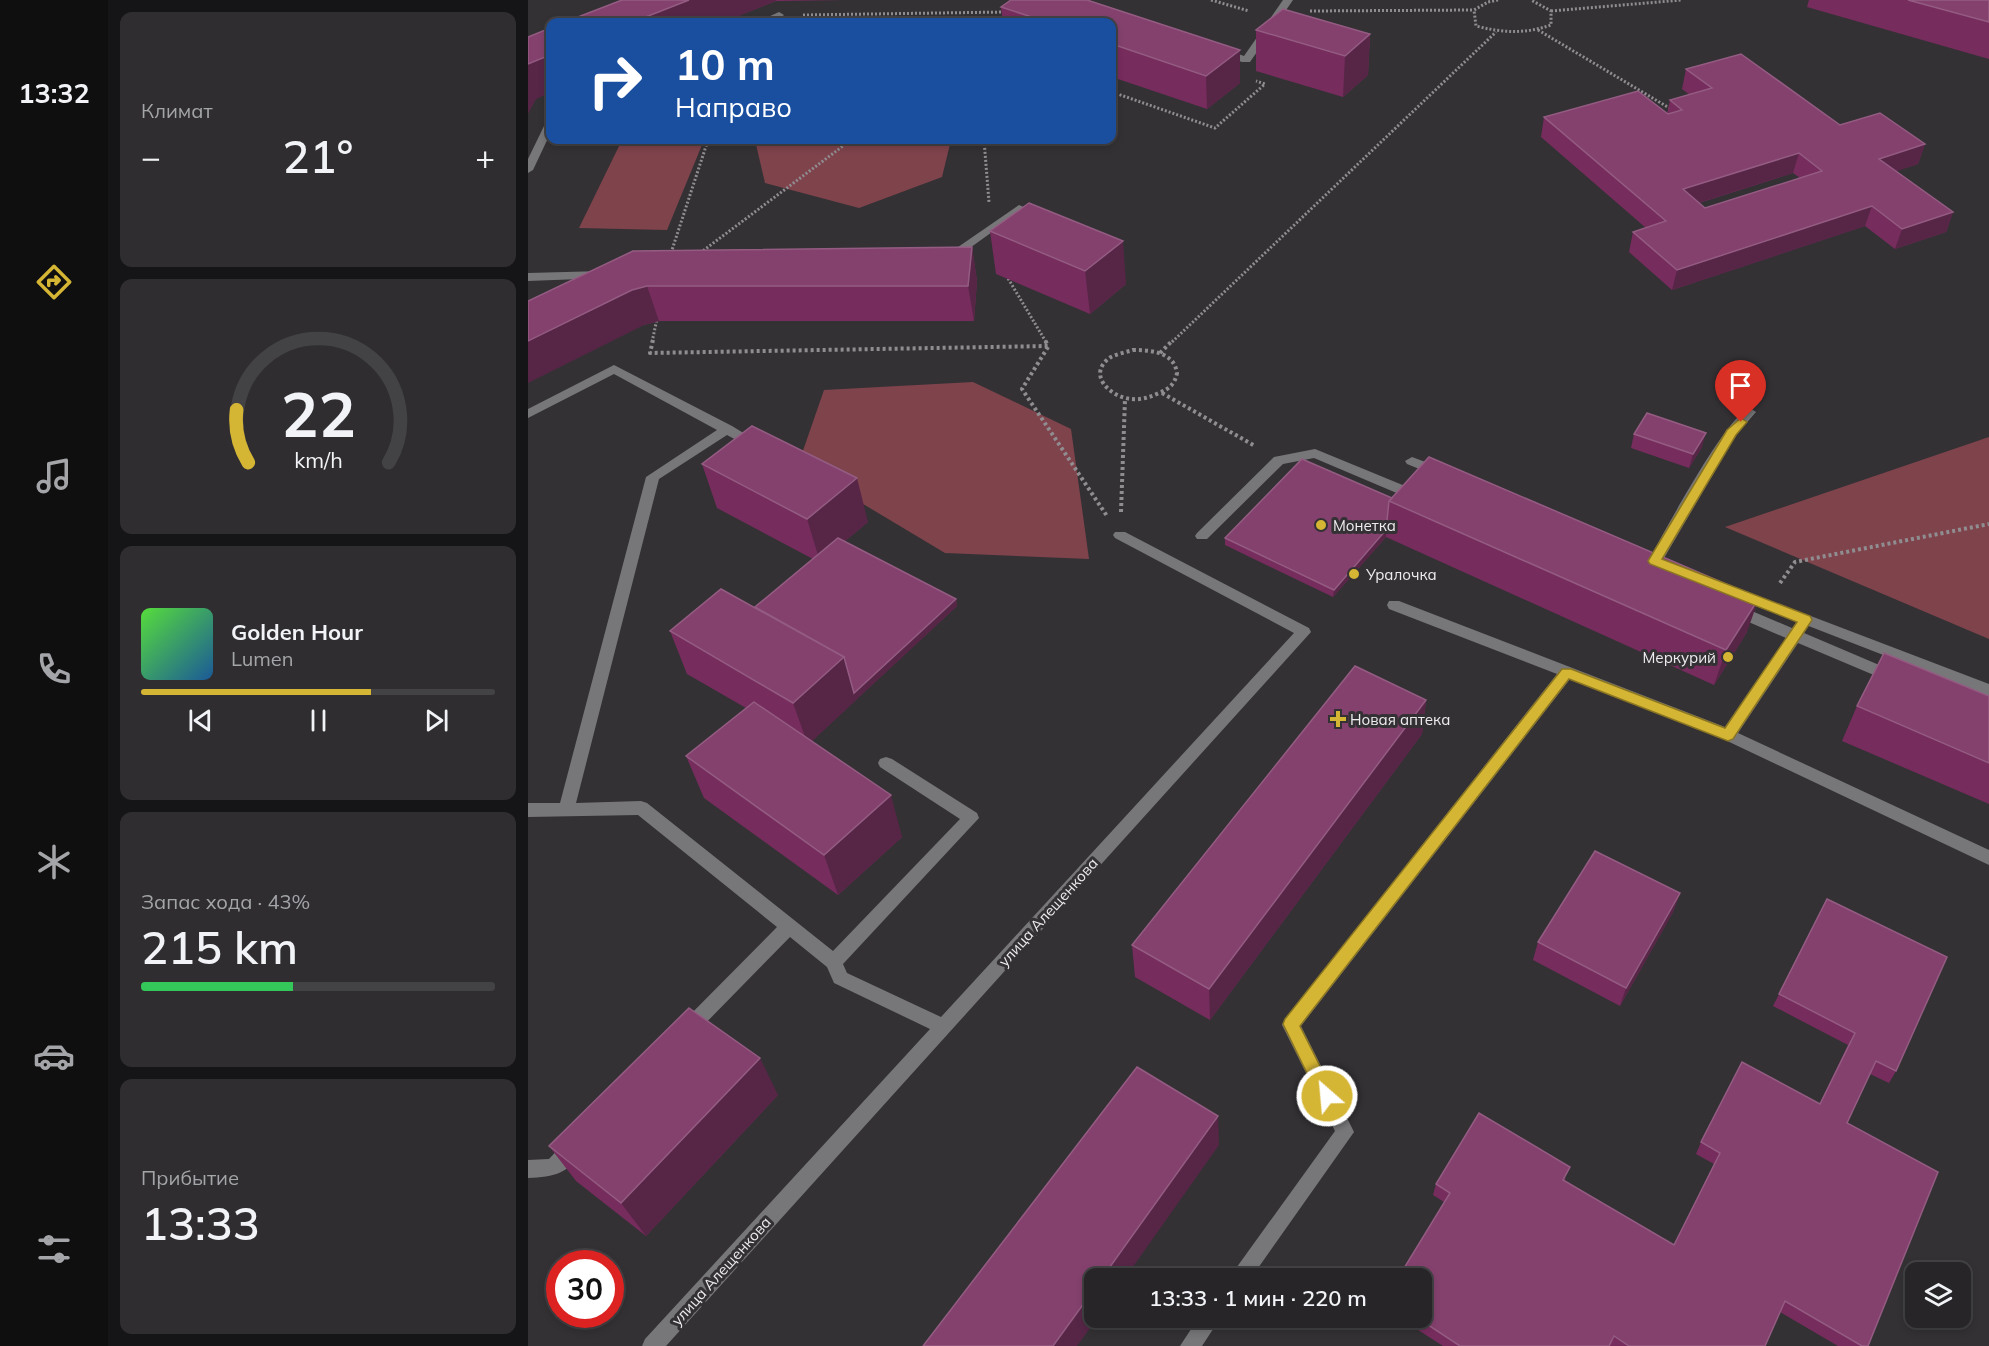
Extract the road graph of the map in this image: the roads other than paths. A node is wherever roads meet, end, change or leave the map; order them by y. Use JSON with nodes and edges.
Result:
{"nodes":[{"id":1,"x":1288,"y":0,"type":"edge"},
{"id":2,"x":779,"y":15,"type":"road end"},
{"id":3,"x":772,"y":18,"type":"edge"},
{"id":4,"x":1214,"y":48,"type":"edge"},
{"id":5,"x":546,"y":132,"type":"edge"},
{"id":6,"x":528,"y":170,"type":"edge"},
{"id":7,"x":1050,"y":221,"type":"edge"},
{"id":8,"x":942,"y":264,"type":"edge"},
{"id":9,"x":610,"y":274,"type":"edge"},
{"id":10,"x":528,"y":277,"type":"edge"},
{"id":11,"x":1750,"y":412,"type":"dead end"},
{"id":12,"x":528,"y":414,"type":"edge"},
{"id":13,"x":727,"y":429,"type":"junction"},
{"id":14,"x":767,"y":450,"type":"edge"},
{"id":15,"x":1412,"y":461,"type":"dead end"},
{"id":16,"x":1456,"y":479,"type":"edge"},
{"id":17,"x":1442,"y":487,"type":"edge"},
{"id":18,"x":1120,"y":535,"type":"road end"},
{"id":19,"x":1203,"y":536,"type":"dead end"},
{"id":20,"x":1654,"y":566,"type":"edge"},
{"id":21,"x":1721,"y":587,"type":"edge"},
{"id":22,"x":1394,"y":605,"type":"dead end"},
{"id":23,"x":1723,"y":605,"type":"edge"},
{"id":24,"x":1805,"y":620,"type":"junction"},
{"id":25,"x":1795,"y":635,"type":"junction"},
{"id":26,"x":1567,"y":672,"type":"junction"},
{"id":27,"x":1903,"y":681,"type":"edge"},
{"id":28,"x":1989,"y":690,"type":"edge"},
{"id":29,"x":1728,"y":735,"type":"junction"},
{"id":30,"x":886,"y":763,"type":"dead end"},
{"id":31,"x":528,"y":810,"type":"edge"},
{"id":32,"x":566,"y":810,"type":"junction"},
{"id":33,"x":1989,"y":858,"type":"edge"},
{"id":34,"x":789,"y":926,"type":"junction"},
{"id":35,"x":834,"y":962,"type":"junction"},
{"id":36,"x":943,"y":1027,"type":"junction"},
{"id":37,"x":675,"y":1043,"type":"edge"},
{"id":38,"x":585,"y":1134,"type":"edge"},
{"id":39,"x":528,"y":1169,"type":"edge"},
{"id":40,"x":1246,"y":1268,"type":"edge"},
{"id":41,"x":1203,"y":1328,"type":"edge"},
{"id":42,"x":652,"y":1346,"type":"edge"},
{"id":43,"x":1190,"y":1346,"type":"edge"}],
"edges":[{"from":1,"to":4,"type":"street"},
{"from":2,"to":3,"type":"street"},
{"from":5,"to":6,"type":"street"},
{"from":7,"to":8,"type":"street"},
{"from":9,"to":10,"type":"street"},
{"from":11,"to":20,"type":"street"},
{"from":12,"to":13,"type":"street"},
{"from":13,"to":14,"type":"street"},
{"from":13,"to":32,"type":"street"},
{"from":15,"to":16,"type":"street"},
{"from":17,"to":19,"type":"street"},
{"from":18,"to":36,"type":"street","name":"улица Алещенкова"},
{"from":21,"to":24,"type":"street"},
{"from":22,"to":26,"type":"street"},
{"from":23,"to":25,"type":"street"},
{"from":24,"to":25,"type":"street"},
{"from":24,"to":28,"type":"street"},
{"from":25,"to":27,"type":"street"},
{"from":25,"to":29,"type":"street"},
{"from":26,"to":29,"type":"street"},
{"from":26,"to":40,"type":"street"},
{"from":29,"to":33,"type":"street"},
{"from":30,"to":35,"type":"street"},
{"from":31,"to":32,"type":"street"},
{"from":32,"to":34,"type":"street"},
{"from":34,"to":35,"type":"street"},
{"from":34,"to":37,"type":"street"},
{"from":35,"to":36,"type":"street"},
{"from":36,"to":42,"type":"street","name":"улица Алещенкова"},
{"from":38,"to":39,"type":"street"},
{"from":41,"to":43,"type":"street"}]}
